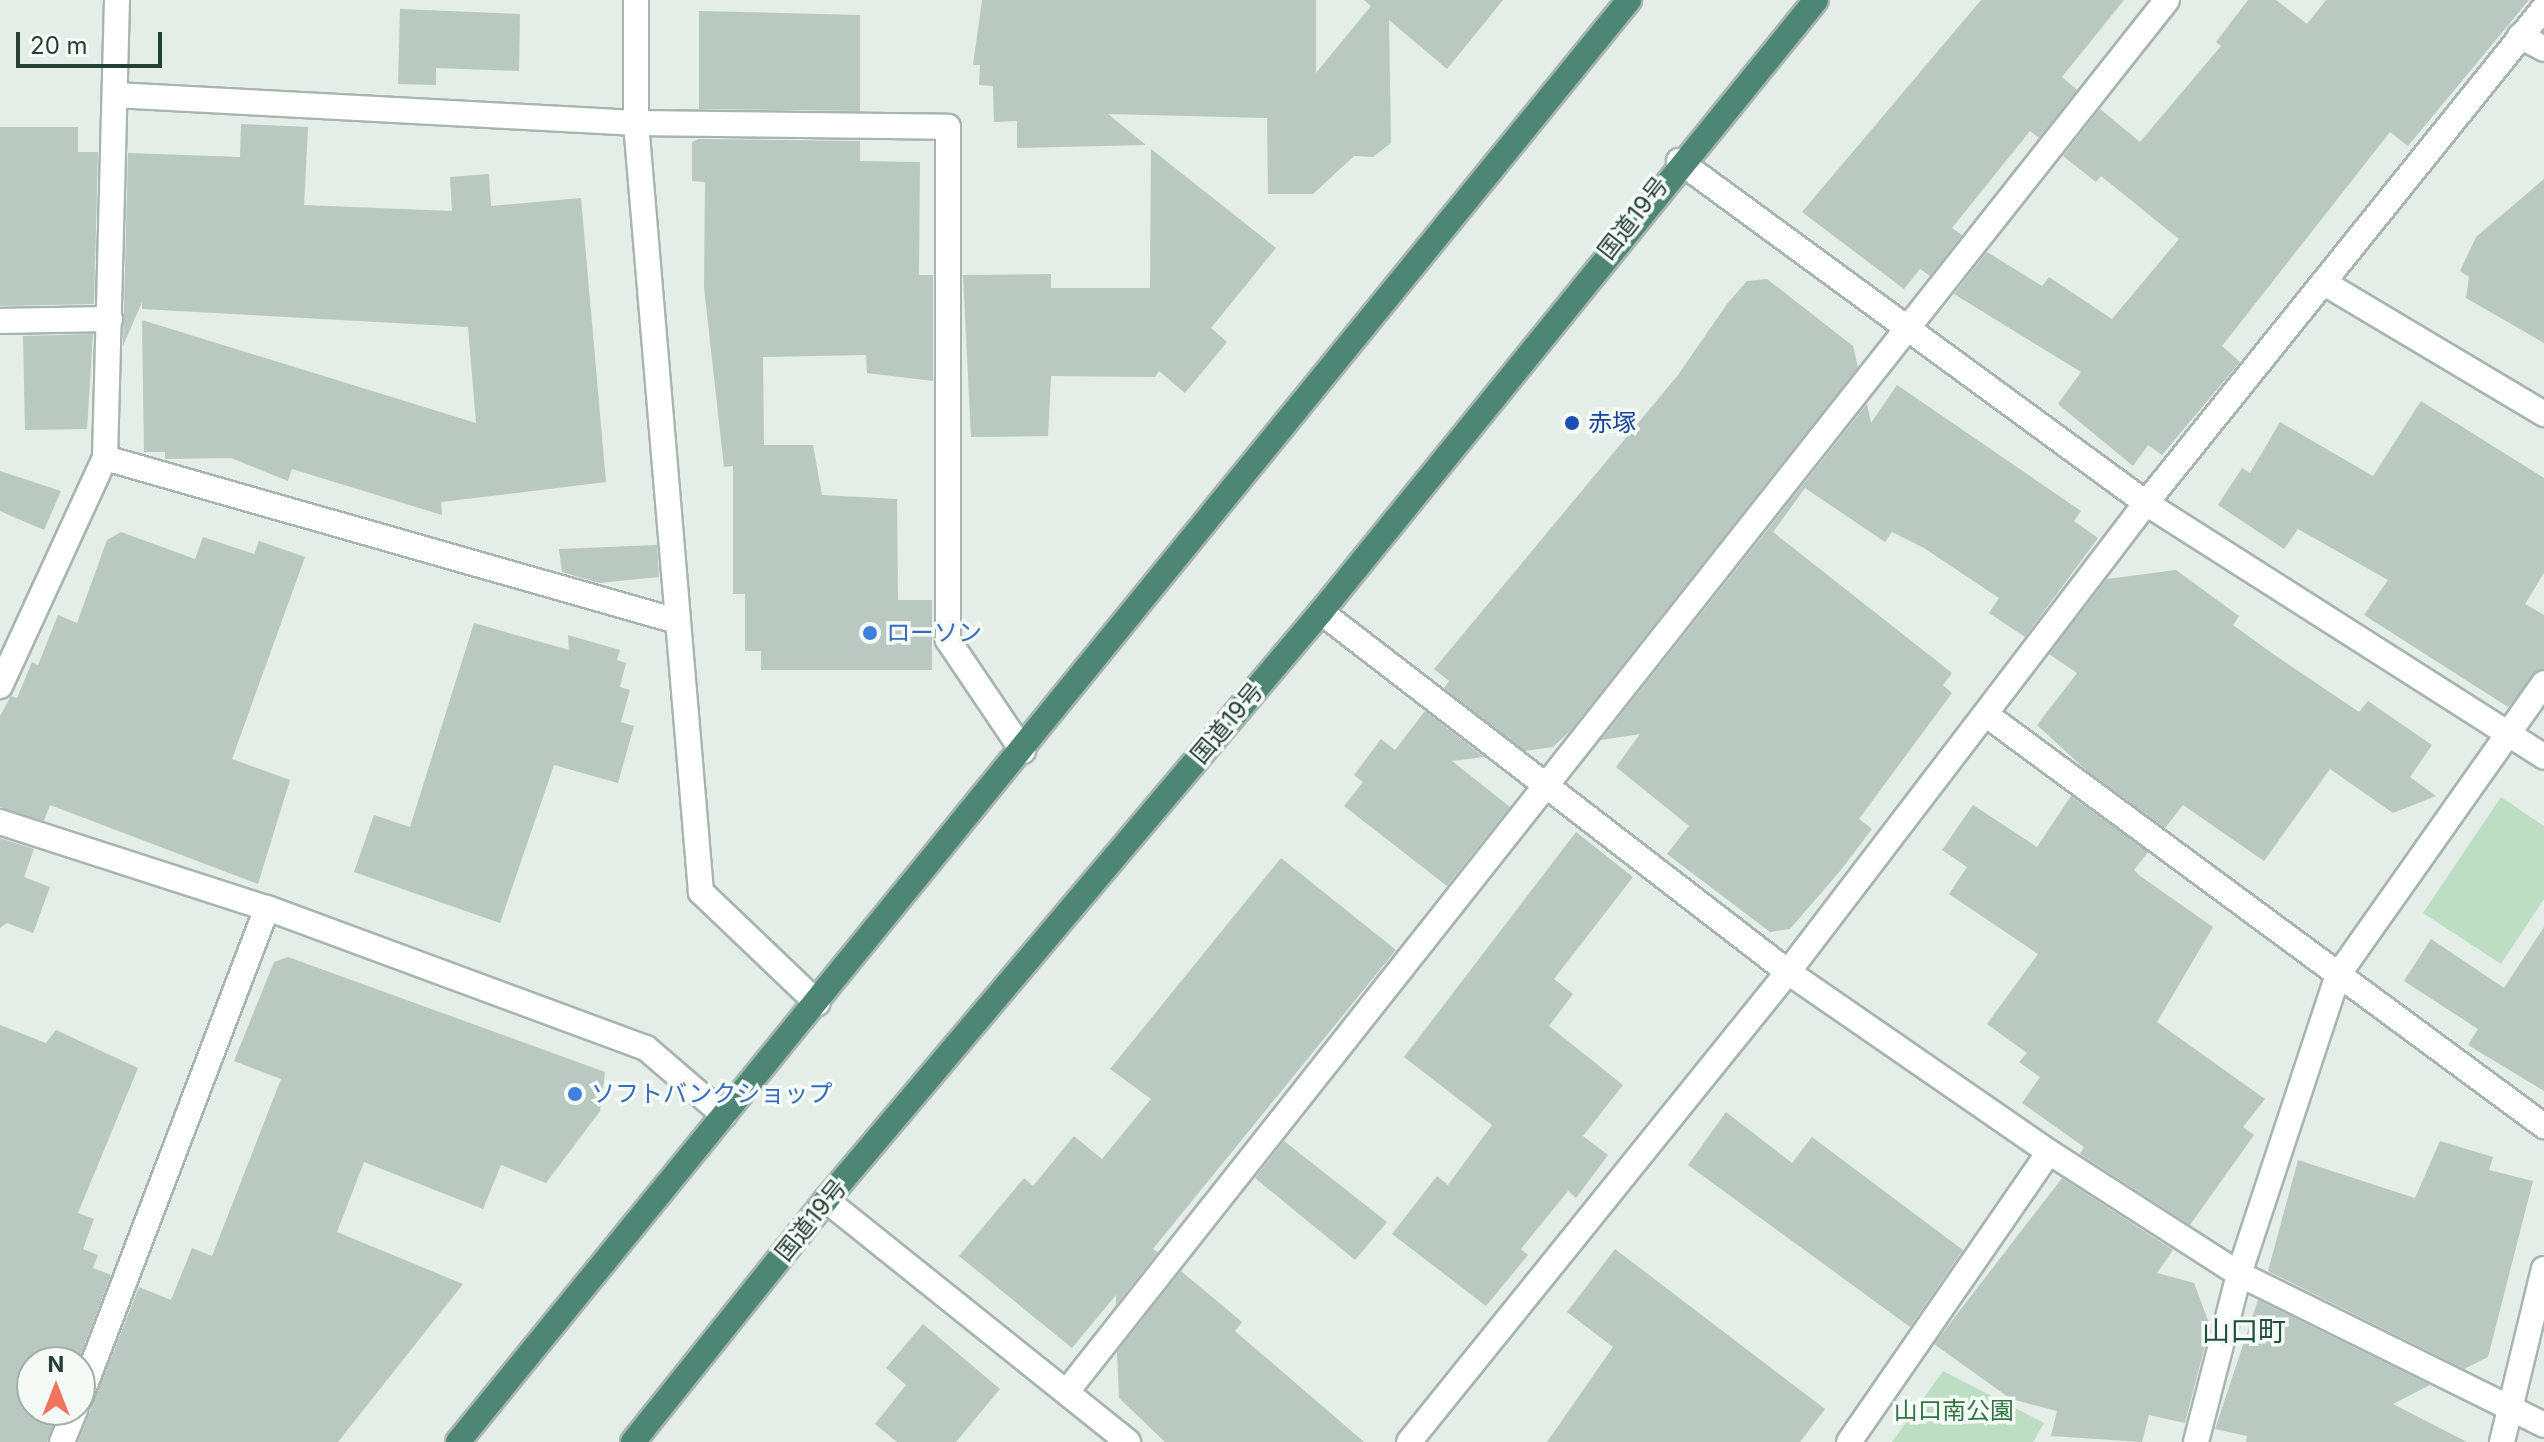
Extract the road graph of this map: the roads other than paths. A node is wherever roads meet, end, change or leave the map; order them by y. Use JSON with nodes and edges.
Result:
{"nodes":[{"id":1,"x":117,"y":0,"type":"edge"},
{"id":2,"x":636,"y":0,"type":"edge"},
{"id":3,"x":1629,"y":0,"type":"edge"},
{"id":4,"x":1816,"y":0,"type":"edge"},
{"id":5,"x":2167,"y":0,"type":"edge"},
{"id":6,"x":2544,"y":8,"type":"edge"},
{"id":7,"x":2520,"y":36,"type":"junction"},
{"id":8,"x":2544,"y":49,"type":"edge"},
{"id":9,"x":115,"y":95,"type":"junction"},
{"id":10,"x":636,"y":123,"type":"junction"},
{"id":11,"x":1679,"y":161,"type":"junction"},
{"id":12,"x":2326,"y":284,"type":"junction"},
{"id":13,"x":110,"y":319,"type":"junction"},
{"id":14,"x":0,"y":321,"type":"edge"},
{"id":15,"x":1906,"y":333,"type":"junction"},
{"id":16,"x":2544,"y":414,"type":"edge"},
{"id":17,"x":105,"y":458,"type":"junction"},
{"id":18,"x":2146,"y":503,"type":"junction"},
{"id":19,"x":1321,"y":612,"type":"junction"},
{"id":20,"x":677,"y":621,"type":"junction"},
{"id":21,"x":2544,"y":683,"type":"edge"},
{"id":22,"x":0,"y":686,"type":"edge"},
{"id":23,"x":1988,"y":716,"type":"junction"},
{"id":24,"x":2508,"y":732,"type":"junction"},
{"id":25,"x":1023,"y":751,"type":"junction"},
{"id":26,"x":2544,"y":757,"type":"edge"},
{"id":27,"x":1549,"y":790,"type":"junction"},
{"id":28,"x":0,"y":822,"type":"edge"},
{"id":29,"x":267,"y":908,"type":"junction"},
{"id":30,"x":1788,"y":972,"type":"junction"},
{"id":31,"x":2338,"y":975,"type":"junction"},
{"id":32,"x":817,"y":1003,"type":"junction"},
{"id":33,"x":724,"y":1115,"type":"junction"},
{"id":34,"x":2544,"y":1126,"type":"edge"},
{"id":35,"x":2049,"y":1152,"type":"junction"},
{"id":36,"x":826,"y":1200,"type":"junction"},
{"id":37,"x":2544,"y":1269,"type":"edge"},
{"id":38,"x":2239,"y":1274,"type":"junction"},
{"id":39,"x":96,"y":1356,"type":"edge"},
{"id":40,"x":1068,"y":1390,"type":"junction"},
{"id":41,"x":2510,"y":1409,"type":"junction"},
{"id":42,"x":2544,"y":1425,"type":"edge"},
{"id":43,"x":458,"y":1442,"type":"edge"},
{"id":44,"x":633,"y":1442,"type":"edge"},
{"id":45,"x":1128,"y":1442,"type":"edge"},
{"id":46,"x":1409,"y":1442,"type":"edge"},
{"id":47,"x":1849,"y":1442,"type":"edge"},
{"id":48,"x":2196,"y":1442,"type":"edge"},
{"id":49,"x":2502,"y":1442,"type":"edge"}],
"edges":[{"from":1,"to":9,"type":"street"},
{"from":2,"to":10,"type":"street"},
{"from":3,"to":25,"type":"highway"},
{"from":4,"to":11,"type":"highway","name":"国道19号"},
{"from":5,"to":15,"type":"street"},
{"from":6,"to":7,"type":"street"},
{"from":7,"to":8,"type":"street"},
{"from":7,"to":12,"type":"street"},
{"from":9,"to":10,"type":"street"},
{"from":9,"to":13,"type":"street"},
{"from":10,"to":20,"type":"street"},
{"from":10,"to":25,"type":"street"},
{"from":11,"to":15,"type":"street"},
{"from":11,"to":19,"type":"highway","name":"国道19号"},
{"from":12,"to":16,"type":"street"},
{"from":12,"to":18,"type":"street"},
{"from":13,"to":14,"type":"street"},
{"from":13,"to":17,"type":"street"},
{"from":15,"to":18,"type":"street"},
{"from":15,"to":27,"type":"street"},
{"from":17,"to":20,"type":"street"},
{"from":17,"to":22,"type":"street"},
{"from":18,"to":23,"type":"street"},
{"from":18,"to":24,"type":"street"},
{"from":19,"to":27,"type":"street"},
{"from":19,"to":36,"type":"highway","name":"国道19号"},
{"from":20,"to":32,"type":"street"},
{"from":21,"to":24,"type":"street"},
{"from":23,"to":30,"type":"street"},
{"from":23,"to":31,"type":"street"},
{"from":24,"to":26,"type":"street"},
{"from":24,"to":31,"type":"street"},
{"from":25,"to":32,"type":"highway"},
{"from":27,"to":30,"type":"street"},
{"from":27,"to":40,"type":"street"},
{"from":28,"to":29,"type":"street"},
{"from":29,"to":33,"type":"street"},
{"from":29,"to":39,"type":"street"},
{"from":30,"to":35,"type":"street"},
{"from":30,"to":46,"type":"street"},
{"from":31,"to":34,"type":"street"},
{"from":31,"to":38,"type":"street"},
{"from":32,"to":33,"type":"highway"},
{"from":33,"to":43,"type":"highway"},
{"from":35,"to":38,"type":"street"},
{"from":35,"to":47,"type":"street"},
{"from":36,"to":40,"type":"street"},
{"from":36,"to":44,"type":"highway","name":"国道19号"},
{"from":37,"to":41,"type":"street"},
{"from":38,"to":41,"type":"street"},
{"from":38,"to":48,"type":"street"},
{"from":40,"to":45,"type":"street"},
{"from":41,"to":42,"type":"street"},
{"from":41,"to":49,"type":"street"}]}
